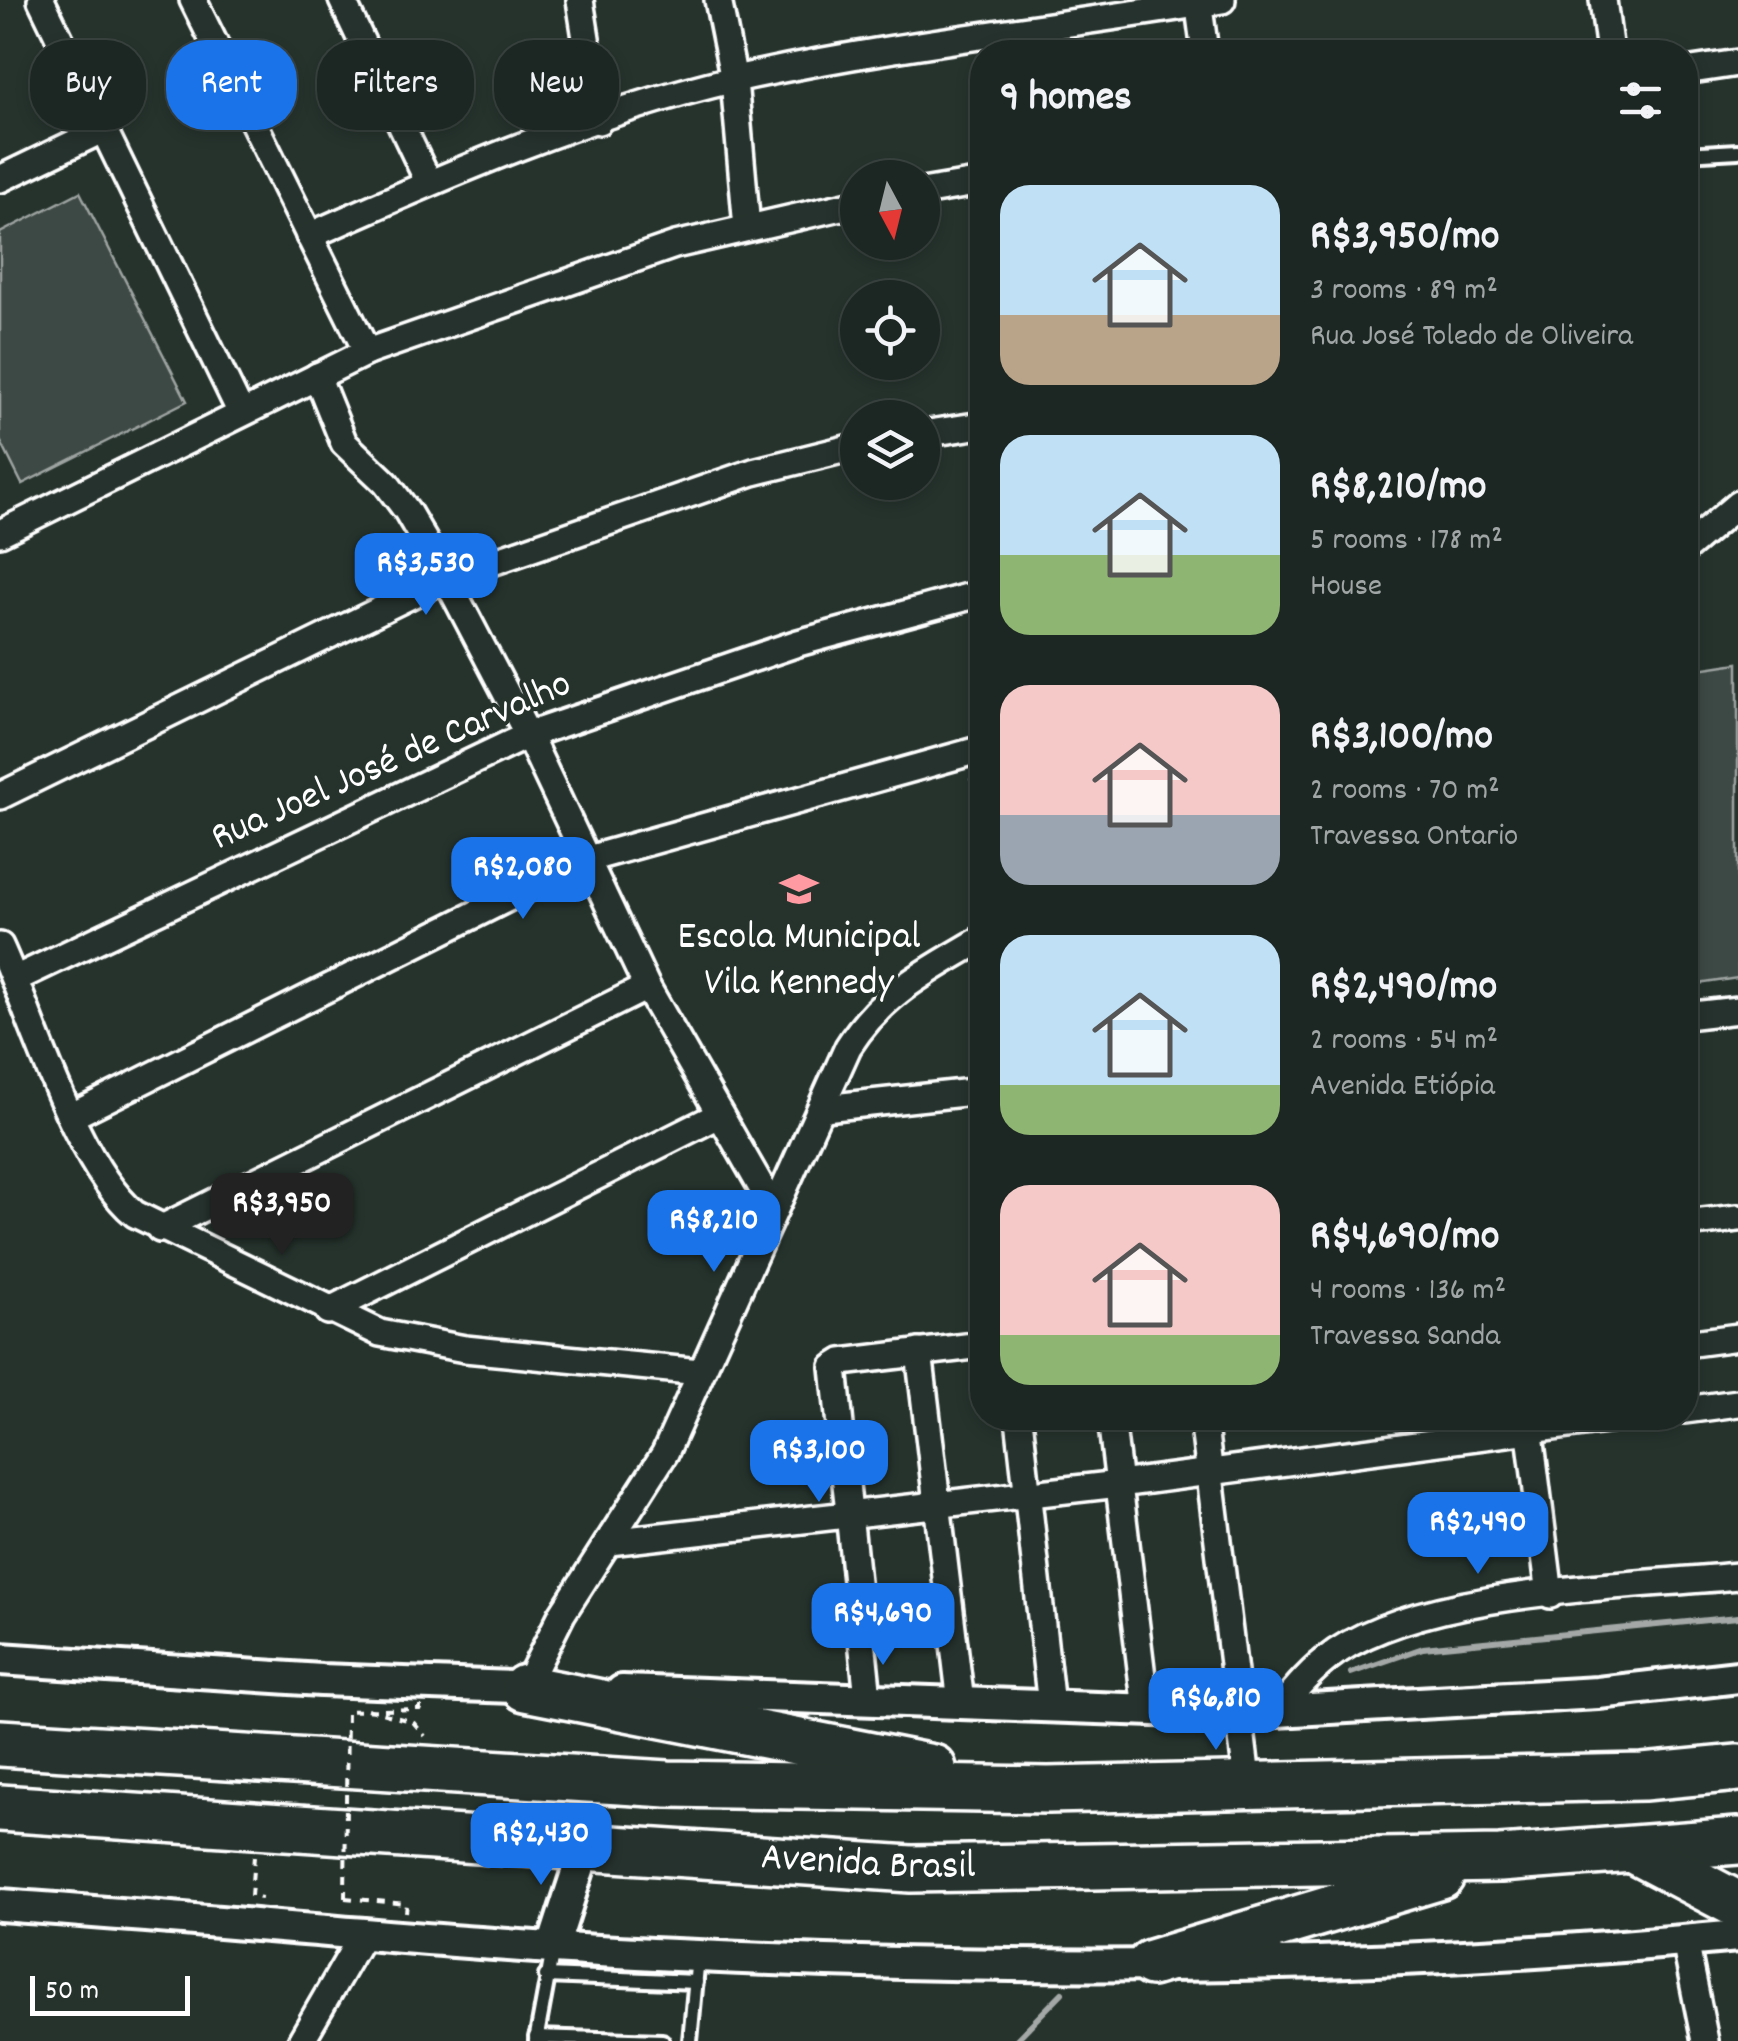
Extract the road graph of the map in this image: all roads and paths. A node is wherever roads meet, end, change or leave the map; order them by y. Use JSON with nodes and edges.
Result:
{"nodes":[{"id":1,"x":41,"y":0,"type":"edge"},
{"id":2,"x":192,"y":0,"type":"edge"},
{"id":3,"x":342,"y":0,"type":"edge"},
{"id":4,"x":580,"y":0,"type":"edge"},
{"id":5,"x":718,"y":0,"type":"edge"},
{"id":6,"x":1602,"y":0,"type":"edge"},
{"id":7,"x":1206,"y":1,"type":"edge"},
{"id":8,"x":61,"y":40,"type":"edge"},
{"id":9,"x":586,"y":40,"type":"edge"},
{"id":10,"x":1206,"y":40,"type":"edge"},
{"id":11,"x":1608,"y":40,"type":"edge"},
{"id":12,"x":1738,"y":63,"type":"edge"},
{"id":13,"x":1698,"y":69,"type":"edge"},
{"id":14,"x":734,"y":80,"type":"junction"},
{"id":15,"x":619,"y":115,"type":"edge"},
{"id":16,"x":102,"y":130,"type":"edge"},
{"id":17,"x":104,"y":130,"type":"edge"},
{"id":18,"x":573,"y":130,"type":"edge"},
{"id":19,"x":1738,"y":152,"type":"edge"},
{"id":20,"x":1698,"y":154,"type":"edge"},
{"id":21,"x":0,"y":179,"type":"edge"},
{"id":22,"x":428,"y":181,"type":"junction"},
{"id":23,"x":970,"y":184,"type":"edge"},
{"id":24,"x":940,"y":189,"type":"edge"},
{"id":25,"x":840,"y":207,"type":"edge"},
{"id":26,"x":748,"y":228,"type":"junction"},
{"id":27,"x":309,"y":236,"type":"junction"},
{"id":28,"x":367,"y":352,"type":"junction"},
{"id":29,"x":317,"y":376,"type":"junction"},
{"id":30,"x":241,"y":413,"type":"junction"},
{"id":31,"x":970,"y":427,"type":"edge"},
{"id":32,"x":940,"y":431,"type":"edge"},
{"id":33,"x":840,"y":450,"type":"edge"},
{"id":34,"x":0,"y":503,"type":"edge"},
{"id":35,"x":1738,"y":504,"type":"edge"},
{"id":36,"x":6,"y":530,"type":"edge"},
{"id":37,"x":1698,"y":538,"type":"edge"},
{"id":38,"x":446,"y":578,"type":"junction"},
{"id":39,"x":970,"y":596,"type":"edge"},
{"id":40,"x":528,"y":735,"type":"junction"},
{"id":41,"x":970,"y":753,"type":"edge"},
{"id":42,"x":0,"y":796,"type":"edge"},
{"id":43,"x":584,"y":860,"type":"junction"},
{"id":44,"x":0,"y":946,"type":"edge"},
{"id":45,"x":970,"y":946,"type":"edge"},
{"id":46,"x":15,"y":979,"type":"junction"},
{"id":47,"x":647,"y":988,"type":"junction"},
{"id":48,"x":1738,"y":1010,"type":"edge"},
{"id":49,"x":1698,"y":1015,"type":"edge"},
{"id":50,"x":970,"y":1092,"type":"edge"},
{"id":51,"x":824,"y":1108,"type":"junction"},
{"id":52,"x":72,"y":1116,"type":"junction"},
{"id":53,"x":718,"y":1116,"type":"junction"},
{"id":54,"x":774,"y":1209,"type":"junction"},
{"id":55,"x":1738,"y":1218,"type":"edge"},
{"id":56,"x":1698,"y":1223,"type":"edge"},
{"id":57,"x":160,"y":1229,"type":"junction"},
{"id":58,"x":328,"y":1312,"type":"junction"},
{"id":59,"x":1738,"y":1337,"type":"edge"},
{"id":60,"x":1698,"y":1342,"type":"edge"},
{"id":61,"x":970,"y":1347,"type":"edge"},
{"id":62,"x":919,"y":1352,"type":"junction"},
{"id":63,"x":700,"y":1372,"type":"junction"},
{"id":64,"x":1738,"y":1403,"type":"edge"},
{"id":65,"x":1698,"y":1408,"type":"edge"},
{"id":66,"x":1020,"y":1430,"type":"edge"},
{"id":67,"x":1112,"y":1430,"type":"edge"},
{"id":68,"x":1205,"y":1430,"type":"edge"},
{"id":69,"x":1481,"y":1430,"type":"edge"},
{"id":70,"x":1530,"y":1430,"type":"edge"},
{"id":71,"x":1210,"y":1470,"type":"junction"},
{"id":72,"x":1119,"y":1484,"type":"junction"},
{"id":73,"x":1028,"y":1494,"type":"junction"},
{"id":74,"x":937,"y":1504,"type":"junction"},
{"id":75,"x":848,"y":1515,"type":"junction"},
{"id":76,"x":609,"y":1542,"type":"junction"},
{"id":77,"x":1738,"y":1576,"type":"edge"},
{"id":78,"x":1550,"y":1595,"type":"junction"},
{"id":79,"x":0,"y":1659,"type":"edge"},
{"id":80,"x":1738,"y":1677,"type":"edge"},
{"id":81,"x":320,"y":1680,"type":"junction"},
{"id":82,"x":525,"y":1688,"type":"junction"},
{"id":83,"x":868,"y":1698,"type":"junction"},
{"id":84,"x":420,"y":1700,"type":"dead end"},
{"id":85,"x":961,"y":1703,"type":"junction"},
{"id":86,"x":1051,"y":1706,"type":"junction"},
{"id":87,"x":1146,"y":1710,"type":"junction"},
{"id":88,"x":1278,"y":1711,"type":"junction"},
{"id":89,"x":1239,"y":1713,"type":"junction"},
{"id":90,"x":0,"y":1743,"type":"edge"},
{"id":91,"x":1738,"y":1768,"type":"edge"},
{"id":92,"x":454,"y":1770,"type":"junction"},
{"id":93,"x":1248,"y":1787,"type":"junction"},
{"id":94,"x":1048,"y":1790,"type":"junction"},
{"id":95,"x":0,"y":1808,"type":"edge"},
{"id":96,"x":256,"y":1827,"type":"junction"},
{"id":97,"x":1738,"y":1841,"type":"edge"},
{"id":98,"x":585,"y":1848,"type":"junction"},
{"id":99,"x":1638,"y":1852,"type":"junction"},
{"id":100,"x":1500,"y":1858,"type":"junction"},
{"id":101,"x":0,"y":1905,"type":"edge"},
{"id":102,"x":1738,"y":1905,"type":"edge"},
{"id":103,"x":357,"y":1919,"type":"junction"},
{"id":104,"x":268,"y":1923,"type":"junction"},
{"id":105,"x":1738,"y":1936,"type":"edge"},
{"id":106,"x":1685,"y":1941,"type":"junction"},
{"id":107,"x":550,"y":1961,"type":"junction"},
{"id":108,"x":1151,"y":1964,"type":"junction"},
{"id":109,"x":697,"y":1969,"type":"junction"},
{"id":110,"x":536,"y":2039,"type":"edge"},
{"id":111,"x":301,"y":2041,"type":"edge"},
{"id":112,"x":662,"y":2041,"type":"edge"},
{"id":113,"x":690,"y":2041,"type":"edge"},
{"id":114,"x":1705,"y":2041,"type":"edge"}],
"edges":[{"from":1,"to":8,"type":"street"},
{"from":2,"to":27,"type":"street"},
{"from":3,"to":22,"type":"street"},
{"from":4,"to":9,"type":"street"},
{"from":5,"to":14,"type":"street"},
{"from":6,"to":11,"type":"street"},
{"from":7,"to":10,"type":"street"},
{"from":7,"to":14,"type":"street"},
{"from":12,"to":13,"type":"street"},
{"from":14,"to":15,"type":"street"},
{"from":14,"to":26,"type":"street"},
{"from":16,"to":21,"type":"street"},
{"from":17,"to":30,"type":"street"},
{"from":18,"to":22,"type":"street"},
{"from":19,"to":20,"type":"lane"},
{"from":22,"to":27,"type":"street"},
{"from":23,"to":24,"type":"street"},
{"from":25,"to":26,"type":"street"},
{"from":26,"to":28,"type":"street"},
{"from":27,"to":28,"type":"street"},
{"from":28,"to":29,"type":"street"},
{"from":29,"to":30,"type":"street"},
{"from":29,"to":38,"type":"street"},
{"from":30,"to":36,"type":"street"},
{"from":31,"to":32,"type":"street"},
{"from":33,"to":38,"type":"street"},
{"from":34,"to":36,"type":"street"},
{"from":35,"to":37,"type":"street"},
{"from":38,"to":40,"type":"street"},
{"from":38,"to":42,"type":"street"},
{"from":39,"to":40,"type":"street","name":"Rua Joel José de Carvalho"},
{"from":40,"to":43,"type":"street"},
{"from":40,"to":46,"type":"street","name":"Rua Joel José de Carvalho"},
{"from":41,"to":43,"type":"street"},
{"from":43,"to":47,"type":"street"},
{"from":43,"to":52,"type":"street"},
{"from":44,"to":46,"type":"street"},
{"from":45,"to":51,"type":"street"},
{"from":46,"to":52,"type":"street"},
{"from":47,"to":53,"type":"street"},
{"from":47,"to":57,"type":"street"},
{"from":48,"to":49,"type":"street"},
{"from":50,"to":51,"type":"street"},
{"from":51,"to":54,"type":"street"},
{"from":52,"to":57,"type":"street"},
{"from":53,"to":54,"type":"street"},
{"from":53,"to":58,"type":"street"},
{"from":54,"to":63,"type":"street"},
{"from":55,"to":56,"type":"street"},
{"from":57,"to":58,"type":"street"},
{"from":58,"to":63,"type":"street"},
{"from":59,"to":60,"type":"street"},
{"from":61,"to":62,"type":"street"},
{"from":62,"to":74,"type":"street"},
{"from":62,"to":75,"type":"street"},
{"from":63,"to":76,"type":"street"},
{"from":64,"to":65,"type":"street"},
{"from":66,"to":73,"type":"street"},
{"from":67,"to":72,"type":"street"},
{"from":68,"to":71,"type":"street"},
{"from":69,"to":71,"type":"street"},
{"from":70,"to":78,"type":"street"},
{"from":71,"to":72,"type":"street"},
{"from":71,"to":89,"type":"street"},
{"from":72,"to":73,"type":"street"},
{"from":72,"to":87,"type":"street"},
{"from":73,"to":74,"type":"street"},
{"from":73,"to":86,"type":"street"},
{"from":74,"to":75,"type":"street"},
{"from":74,"to":85,"type":"street"},
{"from":75,"to":76,"type":"street"},
{"from":75,"to":83,"type":"street"},
{"from":76,"to":82,"type":"street"},
{"from":77,"to":78,"type":"street"},
{"from":78,"to":88,"type":"street"},
{"from":79,"to":81,"type":"street"},
{"from":80,"to":88,"type":"street"},
{"from":81,"to":82,"type":"street"},
{"from":81,"to":92,"type":"path"},
{"from":82,"to":83,"type":"street"},
{"from":82,"to":94,"type":"highway"},
{"from":83,"to":85,"type":"street"},
{"from":84,"to":103,"type":"path","bridge":true},
{"from":85,"to":86,"type":"street"},
{"from":86,"to":87,"type":"street"},
{"from":87,"to":89,"type":"street"},
{"from":88,"to":89,"type":"street"},
{"from":89,"to":93,"type":"street"},
{"from":90,"to":92,"type":"highway","name":"Avenida Brasil"},
{"from":91,"to":93,"type":"highway","name":"Avenida Brasil"},
{"from":92,"to":94,"type":"highway","name":"Avenida Brasil"},
{"from":93,"to":94,"type":"highway","name":"Avenida Brasil"},
{"from":95,"to":96,"type":"highway","name":"Avenida Brasil"},
{"from":96,"to":98,"type":"highway","name":"Avenida Brasil"},
{"from":96,"to":104,"type":"path"},
{"from":97,"to":99,"type":"highway","name":"Avenida Brasil"},
{"from":98,"to":100,"type":"highway","name":"Avenida Brasil"},
{"from":98,"to":107,"type":"street"},
{"from":99,"to":100,"type":"highway","name":"Avenida Brasil"},
{"from":99,"to":102,"type":"highway"},
{"from":100,"to":108,"type":"highway"},
{"from":101,"to":104,"type":"street"},
{"from":103,"to":104,"type":"street"},
{"from":103,"to":107,"type":"street"},
{"from":103,"to":111,"type":"street"},
{"from":105,"to":106,"type":"street"},
{"from":106,"to":108,"type":"street"},
{"from":106,"to":114,"type":"street"},
{"from":107,"to":109,"type":"street"},
{"from":107,"to":110,"type":"lane"},
{"from":108,"to":109,"type":"street"},
{"from":109,"to":113,"type":"lane"},
{"from":110,"to":112,"type":"lane"}]}
